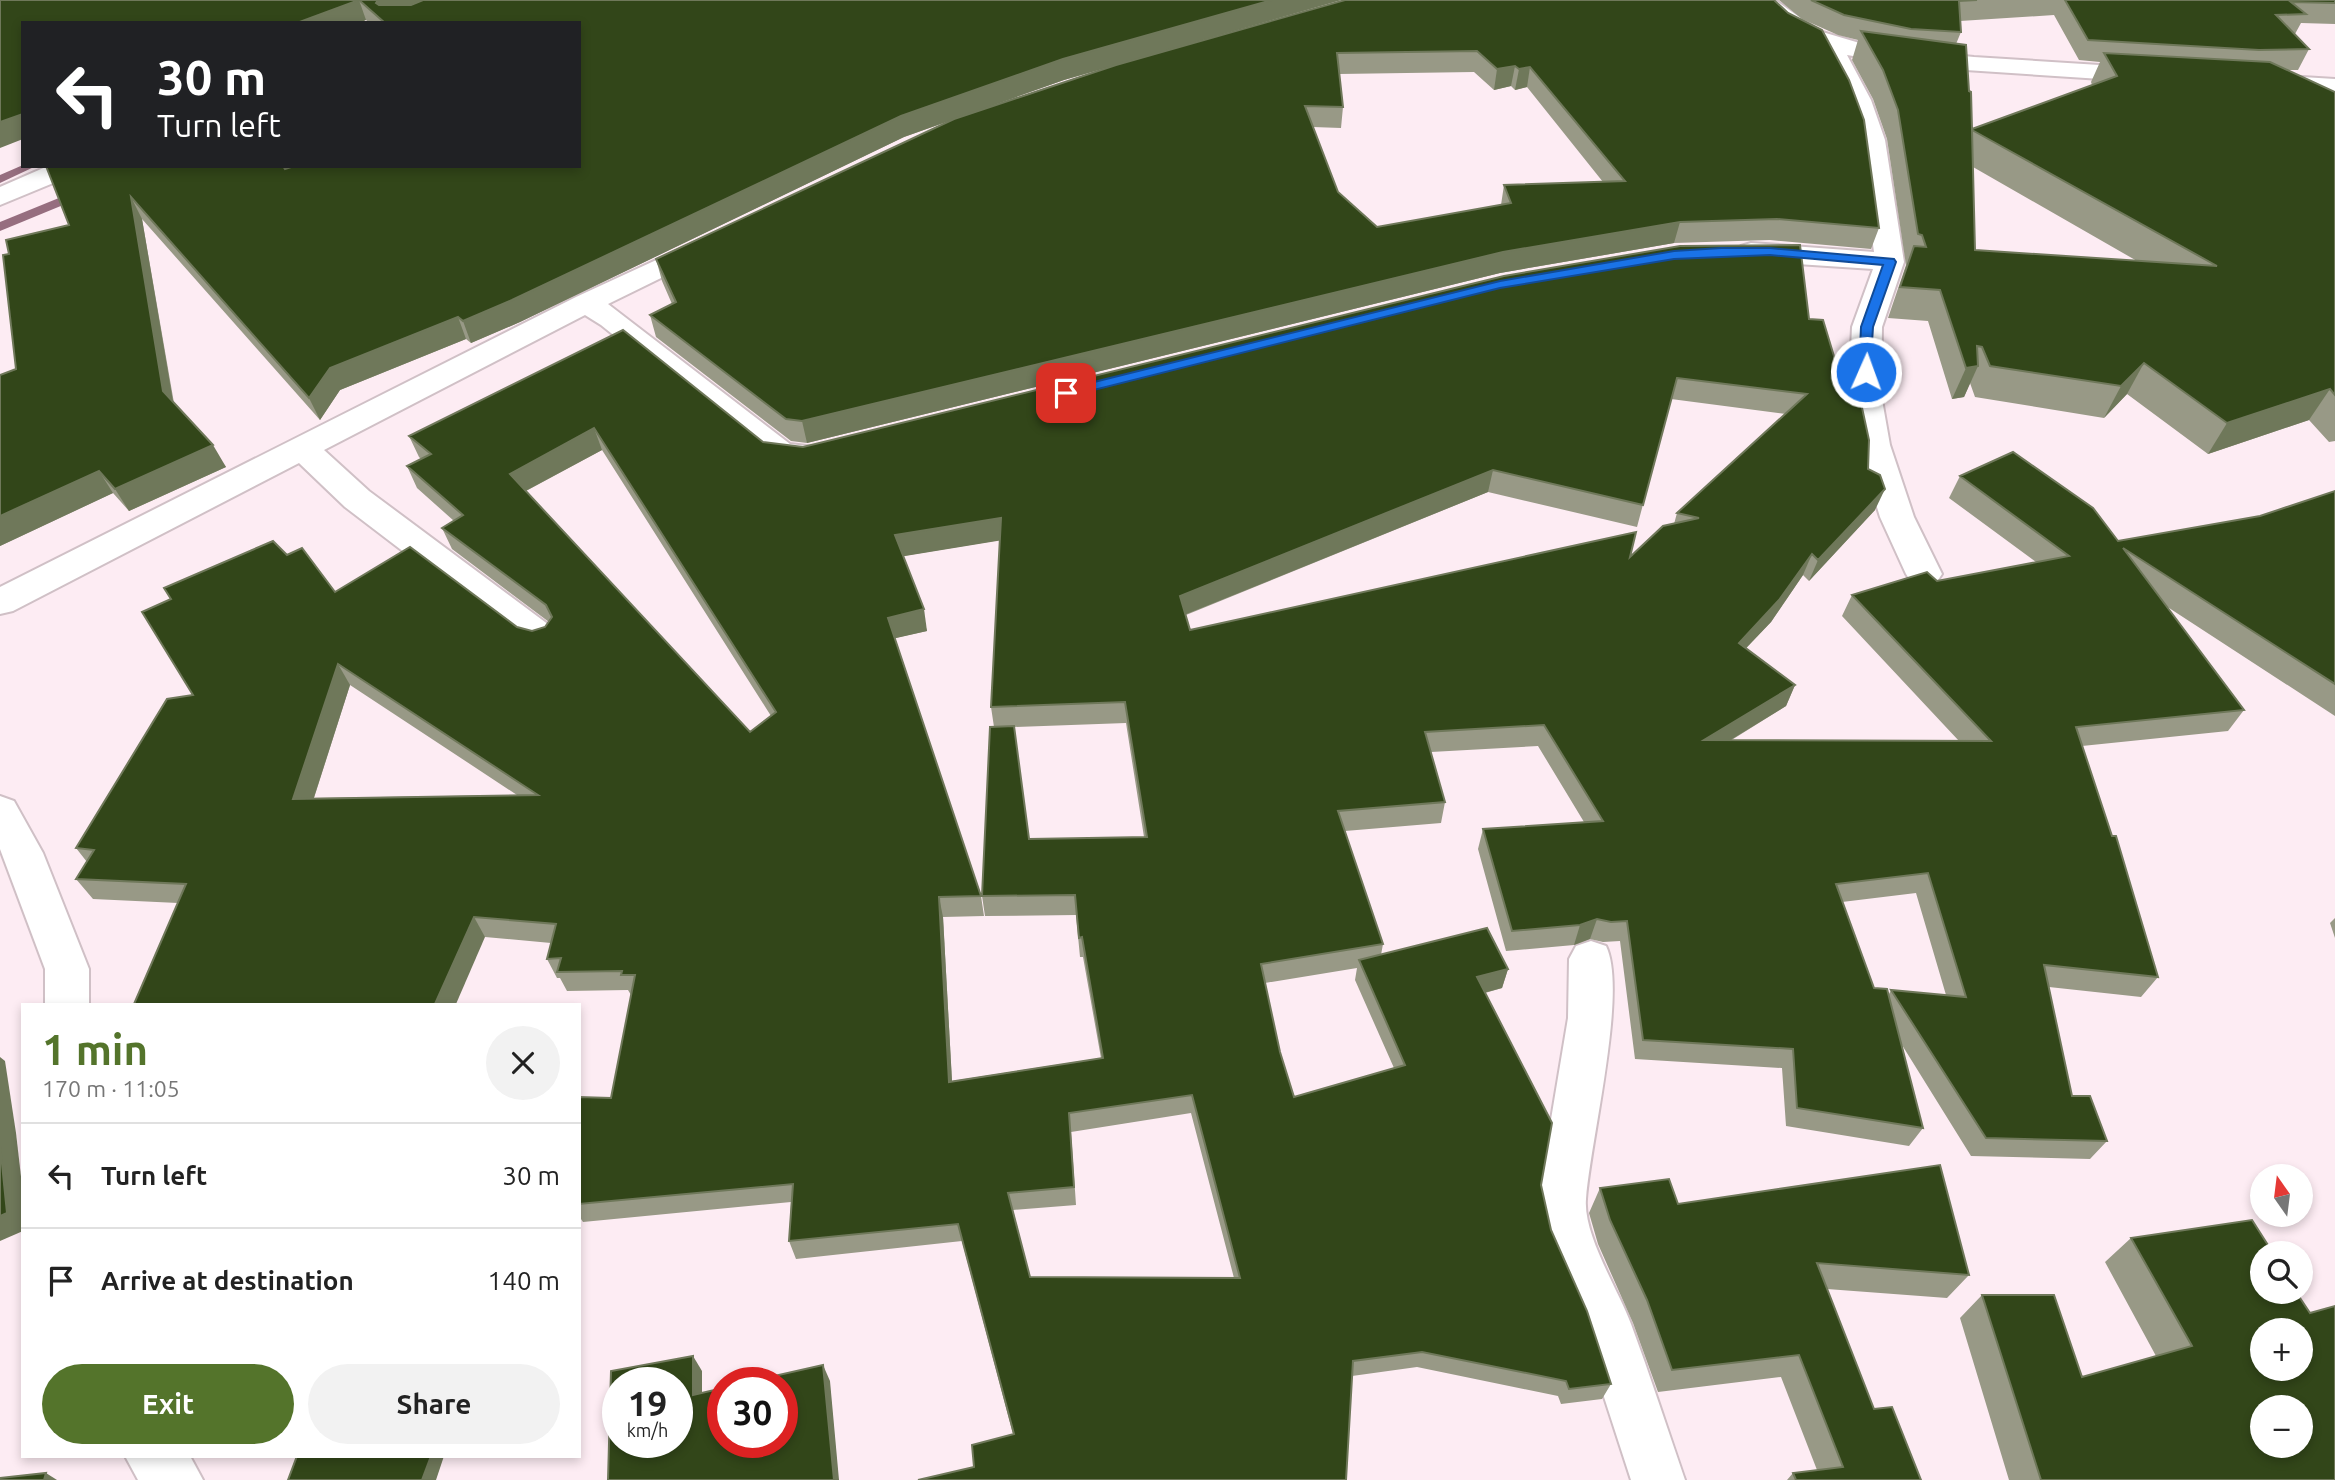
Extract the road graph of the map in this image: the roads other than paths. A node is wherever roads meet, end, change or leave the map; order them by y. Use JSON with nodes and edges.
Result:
{"nodes":[{"id":1,"x":1762,"y":0,"type":"edge"},
{"id":2,"x":1828,"y":43,"type":"junction"},
{"id":3,"x":2169,"y":76,"type":"edge"},
{"id":4,"x":2248,"y":81,"type":"edge"},
{"id":5,"x":2335,"y":86,"type":"edge"},
{"id":6,"x":66,"y":168,"type":"edge"},
{"id":7,"x":0,"y":197,"type":"edge"},
{"id":8,"x":727,"y":234,"type":"edge"},
{"id":9,"x":1721,"y":252,"type":"edge"},
{"id":10,"x":1890,"y":262,"type":"junction"},
{"id":11,"x":586,"y":303,"type":"junction"},
{"id":12,"x":302,"y":447,"type":"junction"},
{"id":13,"x":838,"y":449,"type":"edge"},
{"id":14,"x":1924,"y":574,"type":"edge"},
{"id":15,"x":0,"y":602,"type":"edge"},
{"id":16,"x":540,"y":637,"type":"edge"},
{"id":17,"x":0,"y":812,"type":"edge"},
{"id":18,"x":1591,"y":959,"type":"dead end"},
{"id":19,"x":67,"y":1003,"type":"edge"},
{"id":20,"x":154,"y":1458,"type":"edge"},
{"id":21,"x":176,"y":1480,"type":"edge"},
{"id":22,"x":1658,"y":1480,"type":"edge"}],
"edges":[{"from":1,"to":2,"type":"street"},
{"from":2,"to":3,"type":"street"},
{"from":2,"to":10,"type":"street"},
{"from":4,"to":5,"type":"street"},
{"from":6,"to":7,"type":"street"},
{"from":8,"to":11,"type":"street"},
{"from":9,"to":10,"type":"street"},
{"from":10,"to":14,"type":"street"},
{"from":11,"to":12,"type":"street"},
{"from":11,"to":13,"type":"street"},
{"from":12,"to":15,"type":"street"},
{"from":12,"to":16,"type":"street"},
{"from":17,"to":19,"type":"street"},
{"from":18,"to":22,"type":"street"},
{"from":20,"to":21,"type":"street"}]}
